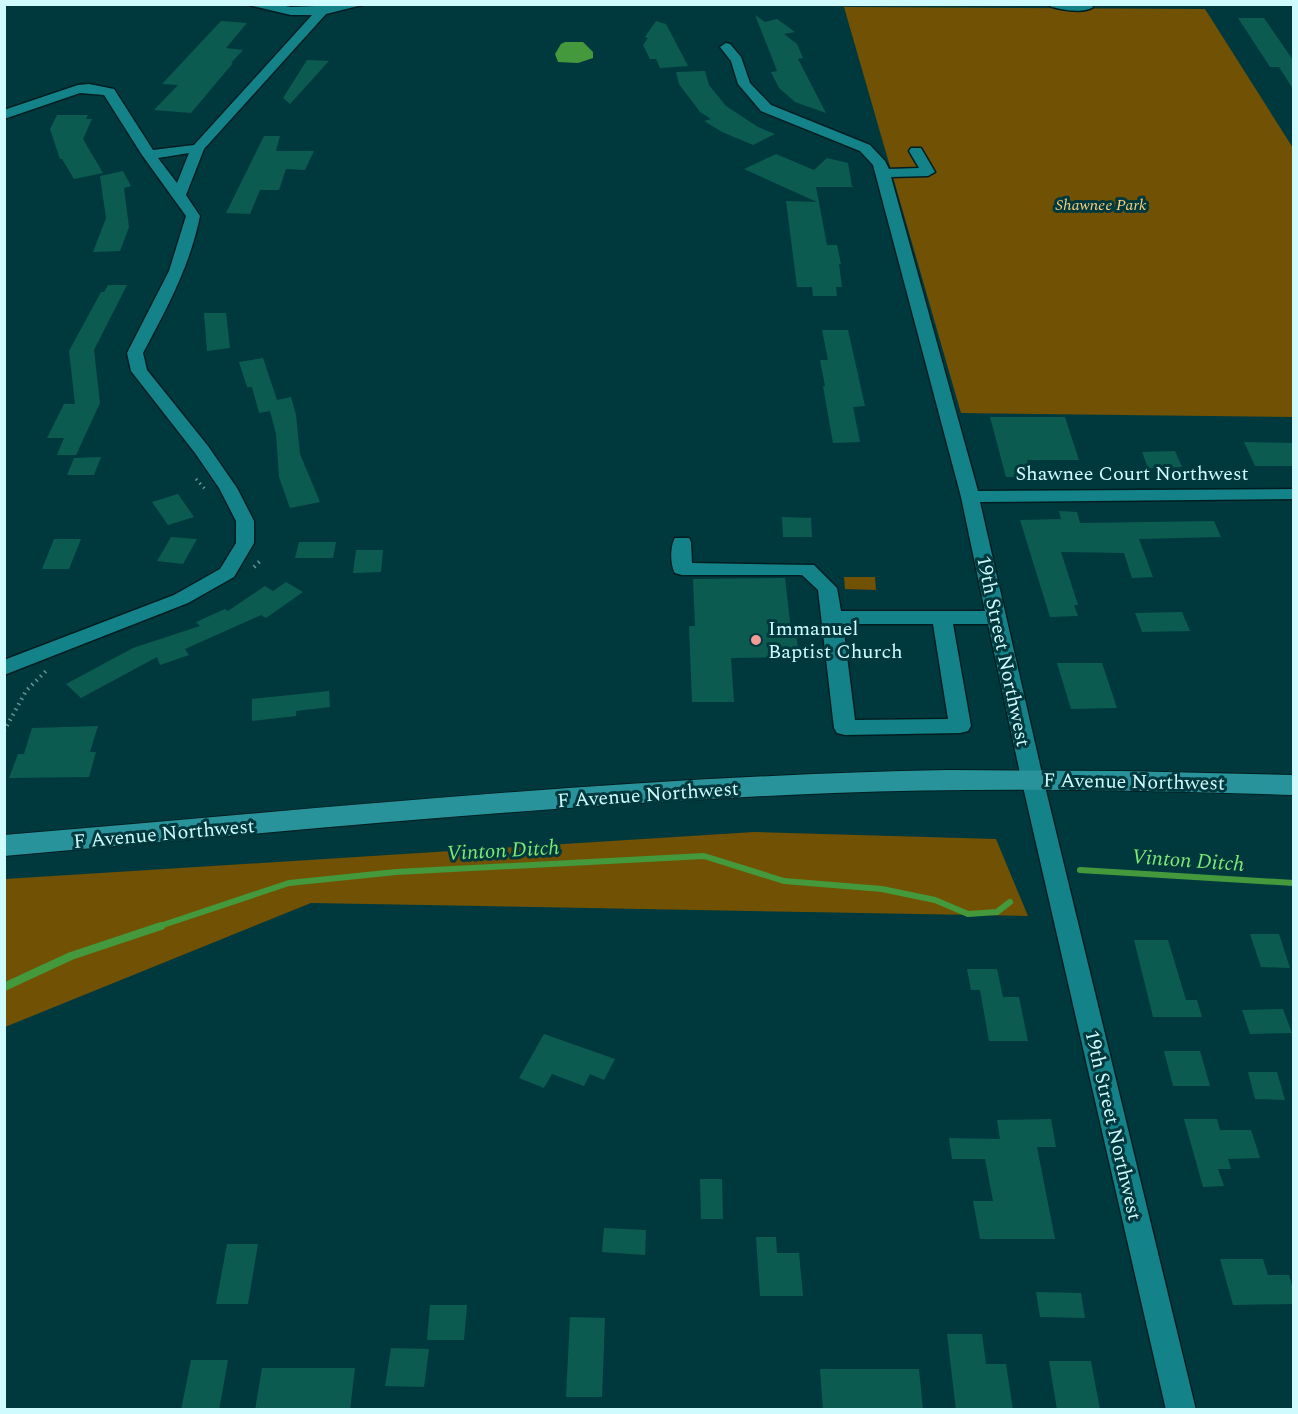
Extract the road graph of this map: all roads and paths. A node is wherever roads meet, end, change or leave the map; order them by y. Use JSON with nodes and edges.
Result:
{"nodes":[{"id":1,"x":250,"y":4,"type":"edge"},
{"id":2,"x":360,"y":4,"type":"edge"},
{"id":3,"x":1052,"y":4,"type":"edge"},
{"id":4,"x":1087,"y":7,"type":"dead end"},
{"id":5,"x":322,"y":11,"type":"junction"},
{"id":6,"x":726,"y":47,"type":"dead end"},
{"id":7,"x":4,"y":114,"type":"edge"},
{"id":8,"x":198,"y":148,"type":"junction"},
{"id":9,"x":916,"y":151,"type":"dead end"},
{"id":10,"x":149,"y":155,"type":"junction"},
{"id":11,"x":883,"y":173,"type":"junction"},
{"id":12,"x":179,"y":195,"type":"junction"},
{"id":13,"x":196,"y":479,"type":"dead end"},
{"id":14,"x":1293,"y":494,"type":"edge"},
{"id":15,"x":210,"y":495,"type":"dead end"},
{"id":16,"x":970,"y":497,"type":"junction"},
{"id":17,"x":682,"y":542,"type":"dead end"},
{"id":18,"x":831,"y":617,"type":"junction"},
{"id":19,"x":942,"y":618,"type":"junction"},
{"id":20,"x":997,"y":618,"type":"junction"},
{"id":21,"x":4,"y":668,"type":"edge"},
{"id":22,"x":1032,"y":778,"type":"junction"},
{"id":23,"x":1293,"y":785,"type":"edge"},
{"id":24,"x":4,"y":846,"type":"edge"},
{"id":25,"x":1181,"y":1410,"type":"edge"}],
"edges":[{"from":1,"to":5,"type":"street"},
{"from":2,"to":5,"type":"street"},
{"from":3,"to":4,"type":"street"},
{"from":5,"to":8,"type":"street"},
{"from":6,"to":11,"type":"street","name":"19th Street Northwest"},
{"from":7,"to":10,"type":"street"},
{"from":8,"to":10,"type":"street"},
{"from":8,"to":12,"type":"street"},
{"from":9,"to":11,"type":"street"},
{"from":10,"to":12,"type":"street"},
{"from":11,"to":16,"type":"street","name":"19th Street Northwest"},
{"from":12,"to":21,"type":"street"},
{"from":13,"to":15,"type":"path"},
{"from":14,"to":16,"type":"street","name":"Shawnee Court Northwest"},
{"from":16,"to":20,"type":"street","name":"19th Street Northwest"},
{"from":17,"to":18,"type":"street"},
{"from":18,"to":19,"type":"street"},
{"from":18,"to":19,"type":"street"},
{"from":19,"to":20,"type":"street"},
{"from":20,"to":22,"type":"street","name":"19th Street Northwest"},
{"from":22,"to":23,"type":"main road","name":"F Avenue Northwest"},
{"from":22,"to":24,"type":"main road","name":"F Avenue Northwest"},
{"from":22,"to":25,"type":"street","name":"19th Street Northwest"}]}
